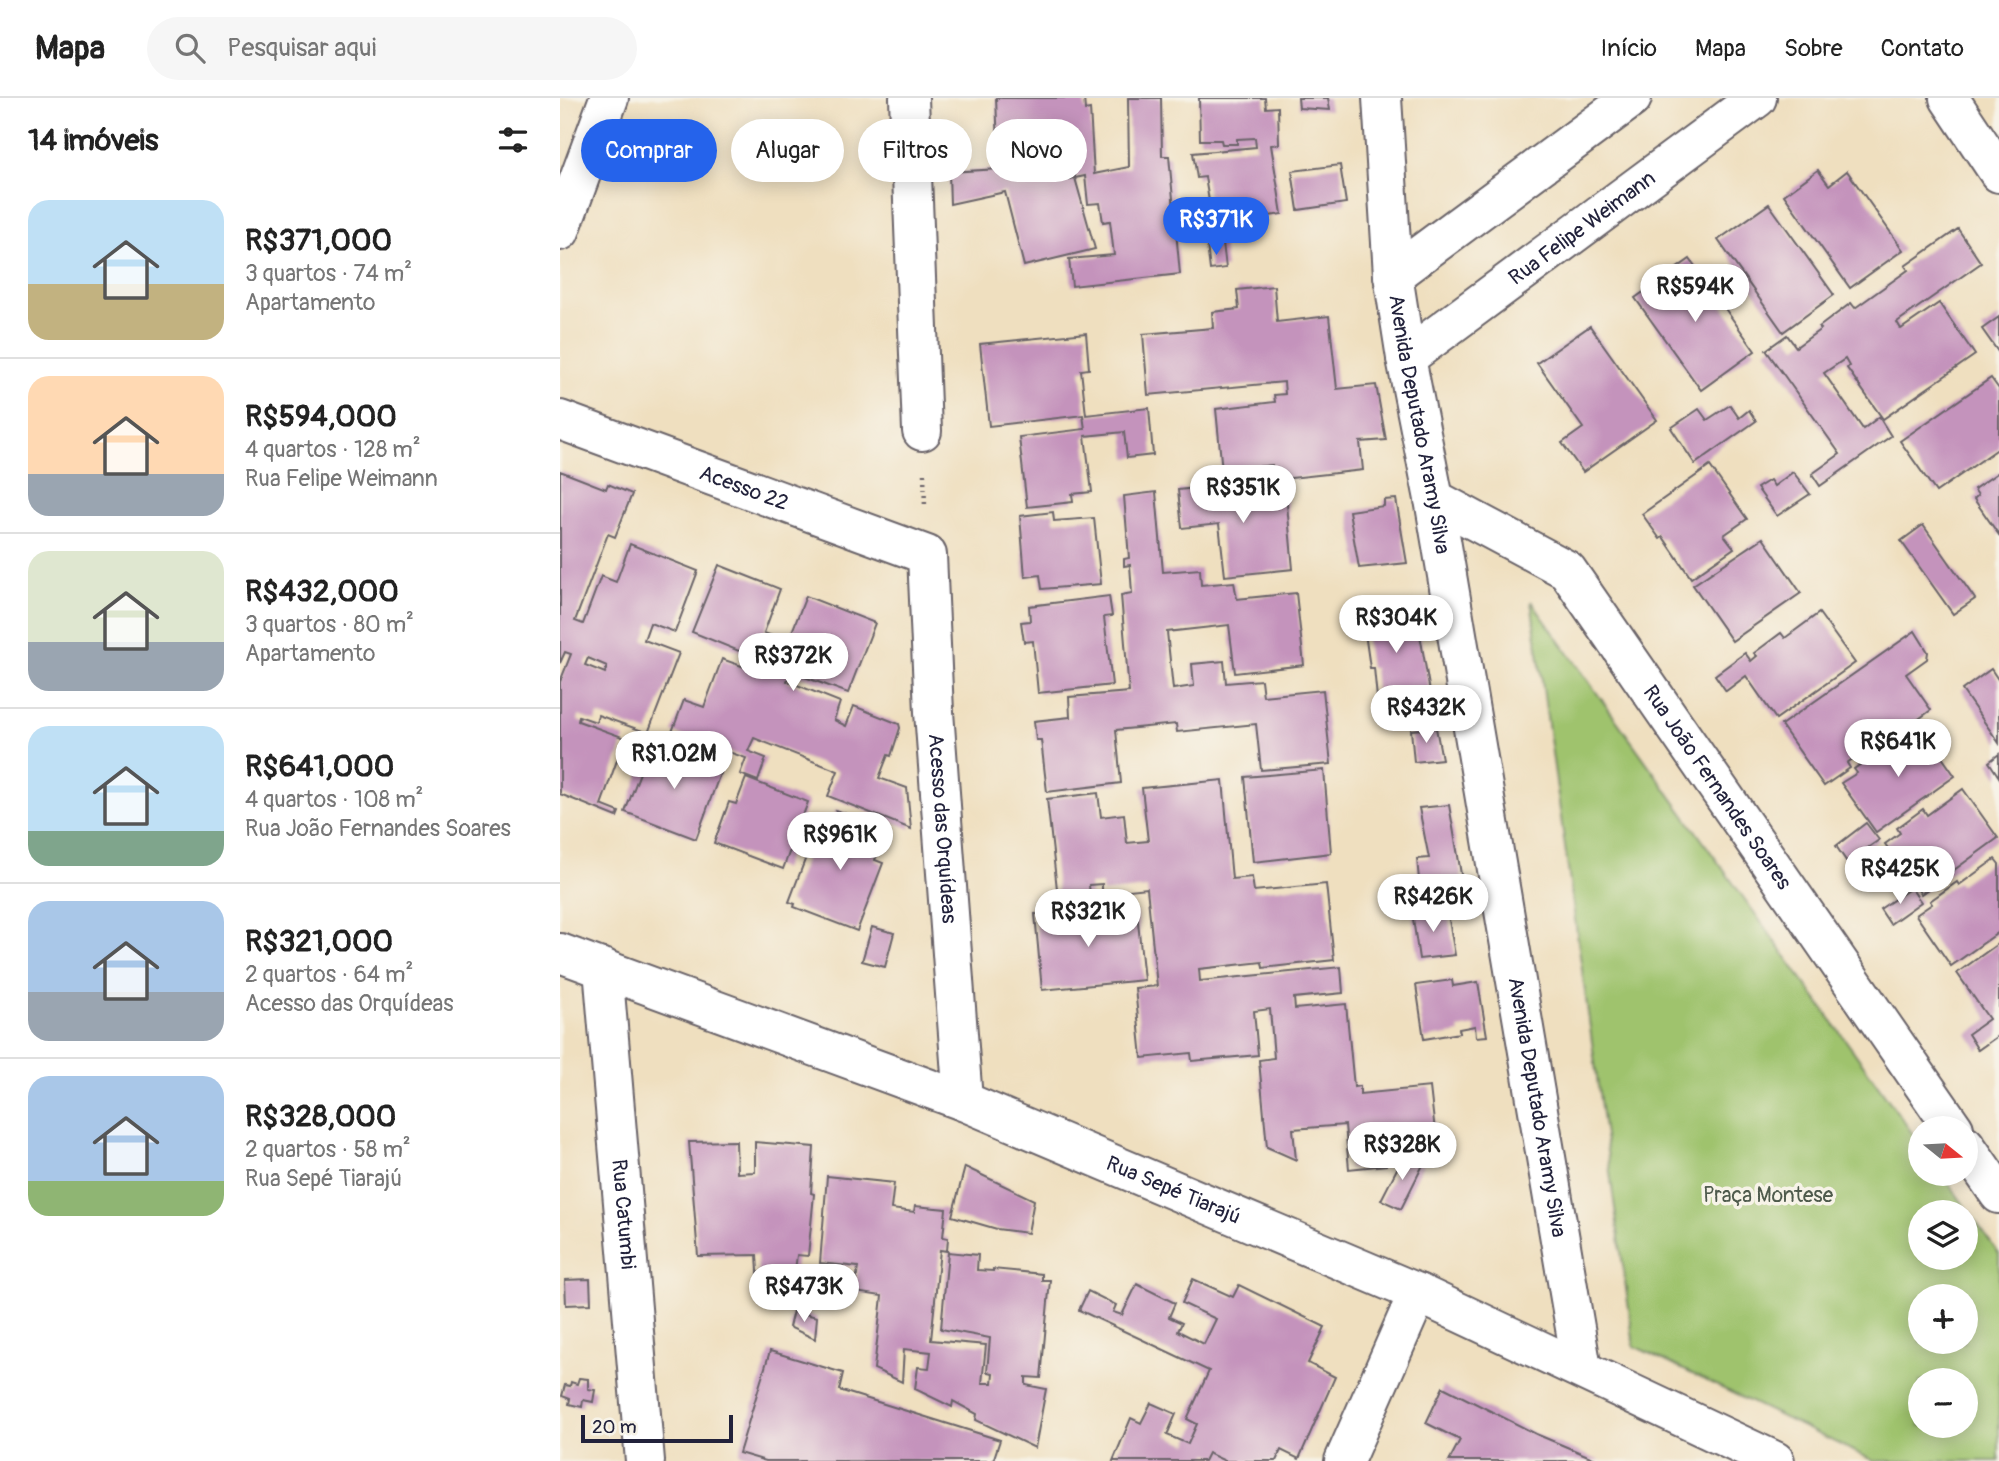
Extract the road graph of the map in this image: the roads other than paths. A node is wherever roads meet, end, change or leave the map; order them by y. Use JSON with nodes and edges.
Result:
{"nodes":[{"id":1,"x":609,"y":98,"type":"edge"},
{"id":2,"x":909,"y":98,"type":"edge"},
{"id":3,"x":1382,"y":98,"type":"edge"},
{"id":4,"x":1632,"y":98,"type":"edge"},
{"id":5,"x":1757,"y":98,"type":"edge"},
{"id":6,"x":1949,"y":98,"type":"edge"},
{"id":7,"x":1999,"y":173,"type":"edge"},
{"id":8,"x":560,"y":232,"type":"edge"},
{"id":9,"x":1393,"y":275,"type":"junction"},
{"id":10,"x":1406,"y":358,"type":"junction"},
{"id":11,"x":560,"y":420,"type":"edge"},
{"id":12,"x":922,"y":431,"type":"road end"},
{"id":13,"x":1434,"y":499,"type":"junction"},
{"id":14,"x":927,"y":555,"type":"joint"},
{"id":15,"x":560,"y":953,"type":"edge"},
{"id":16,"x":603,"y":968,"type":"junction"},
{"id":17,"x":963,"y":1101,"type":"junction"},
{"id":18,"x":1945,"y":1116,"type":"edge"},
{"id":19,"x":1978,"y":1164,"type":"edge"},
{"id":20,"x":1999,"y":1194,"type":"edge"},
{"id":21,"x":1418,"y":1293,"type":"junction"},
{"id":22,"x":1582,"y":1369,"type":"junction"},
{"id":23,"x":645,"y":1461,"type":"edge"},
{"id":24,"x":1343,"y":1461,"type":"edge"},
{"id":25,"x":1775,"y":1461,"type":"edge"}],
"edges":[{"from":1,"to":8,"type":"street"},
{"from":2,"to":12,"type":"street"},
{"from":3,"to":9,"type":"street","name":"Avenida Deputado Aramy Silva"},
{"from":4,"to":9,"type":"street"},
{"from":5,"to":10,"type":"street","name":"Rua Felipe Weimann"},
{"from":6,"to":7,"type":"street"},
{"from":9,"to":10,"type":"street","name":"Avenida Deputado Aramy Silva"},
{"from":10,"to":13,"type":"street","name":"Avenida Deputado Aramy Silva"},
{"from":11,"to":14,"type":"street","name":"Acesso 22"},
{"from":13,"to":18,"type":"street","name":"Rua João Fernandes Soares"},
{"from":13,"to":22,"type":"street","name":"Avenida Deputado Aramy Silva"},
{"from":14,"to":17,"type":"street","name":"Acesso das Orquídeas"},
{"from":15,"to":16,"type":"street","name":"Rua Sepé Tiarajú"},
{"from":16,"to":17,"type":"street","name":"Rua Sepé Tiarajú"},
{"from":16,"to":23,"type":"street","name":"Rua Catumbi"},
{"from":17,"to":21,"type":"street","name":"Rua Sepé Tiarajú"},
{"from":19,"to":20,"type":"street"},
{"from":21,"to":22,"type":"street","name":"Rua Sepé Tiarajú"},
{"from":21,"to":24,"type":"street"},
{"from":22,"to":25,"type":"street","name":"Rua Sepé Tiarajú"}]}
